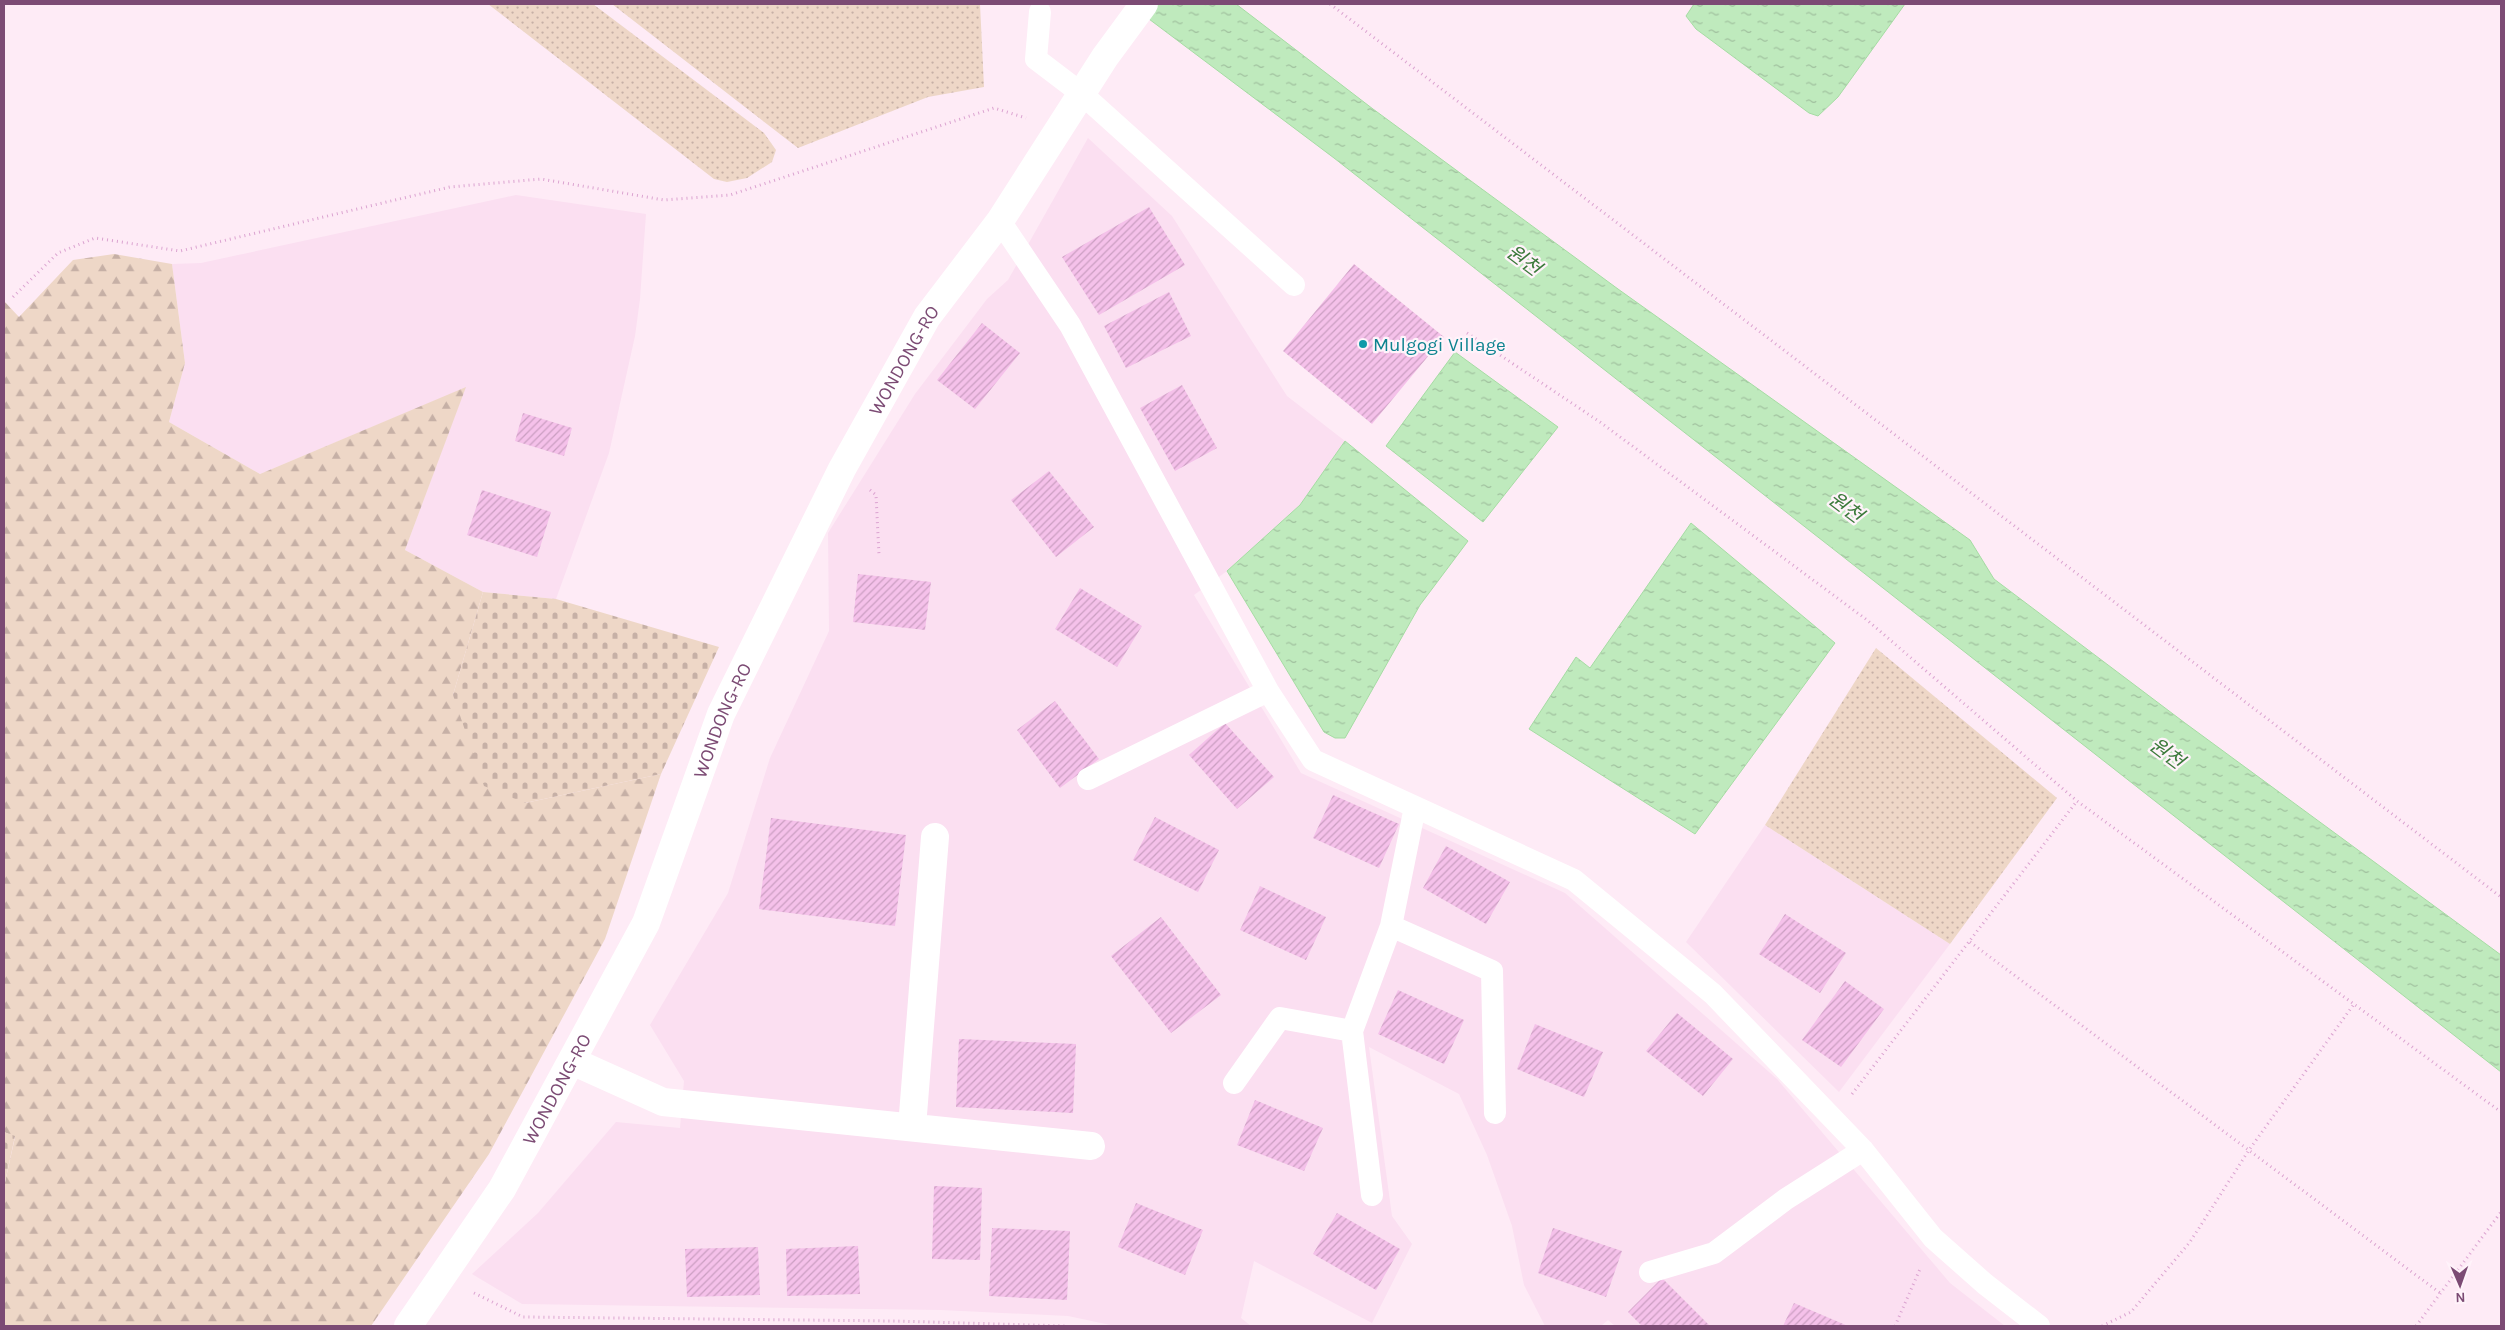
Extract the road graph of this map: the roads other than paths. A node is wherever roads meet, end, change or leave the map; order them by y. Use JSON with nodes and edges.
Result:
{"nodes":[{"id":1,"x":1144,"y":4,"type":"edge"},
{"id":2,"x":1040,"y":12,"type":"dead end"},
{"id":3,"x":1082,"y":94,"type":"junction"},
{"id":4,"x":1000,"y":221,"type":"junction"},
{"id":5,"x":1294,"y":286,"type":"dead end"},
{"id":6,"x":1268,"y":691,"type":"junction"},
{"id":7,"x":1088,"y":779,"type":"dead end"},
{"id":8,"x":1415,"y":807,"type":"junction"},
{"id":9,"x":935,"y":837,"type":"dead end"},
{"id":10,"x":1391,"y":926,"type":"junction"},
{"id":11,"x":1352,"y":1031,"type":"junction"},
{"id":12,"x":572,"y":1061,"type":"junction"},
{"id":13,"x":1234,"y":1083,"type":"dead end"},
{"id":14,"x":1495,"y":1113,"type":"dead end"},
{"id":15,"x":912,"y":1127,"type":"junction"},
{"id":16,"x":1091,"y":1146,"type":"dead end"},
{"id":17,"x":1863,"y":1150,"type":"junction"},
{"id":18,"x":1372,"y":1195,"type":"dead end"},
{"id":19,"x":1650,"y":1272,"type":"dead end"},
{"id":20,"x":408,"y":1326,"type":"edge"},
{"id":21,"x":2038,"y":1326,"type":"edge"}],
"edges":[{"from":1,"to":3,"type":"street","name":"WONDONG-RO"},
{"from":2,"to":3,"type":"lane"},
{"from":3,"to":4,"type":"street","name":"WONDONG-RO"},
{"from":3,"to":5,"type":"lane"},
{"from":4,"to":6,"type":"lane"},
{"from":4,"to":12,"type":"street","name":"WONDONG-RO"},
{"from":6,"to":7,"type":"lane"},
{"from":6,"to":8,"type":"lane"},
{"from":8,"to":10,"type":"lane"},
{"from":8,"to":17,"type":"lane"},
{"from":9,"to":15,"type":"street"},
{"from":10,"to":11,"type":"lane"},
{"from":10,"to":14,"type":"lane"},
{"from":11,"to":13,"type":"lane"},
{"from":11,"to":18,"type":"lane"},
{"from":12,"to":15,"type":"street"},
{"from":12,"to":20,"type":"street","name":"WONDONG-RO"},
{"from":15,"to":16,"type":"street"},
{"from":17,"to":19,"type":"lane"},
{"from":17,"to":21,"type":"lane"}]}
